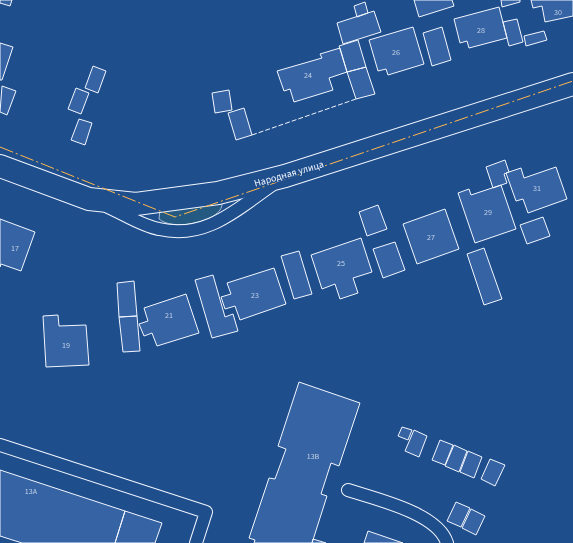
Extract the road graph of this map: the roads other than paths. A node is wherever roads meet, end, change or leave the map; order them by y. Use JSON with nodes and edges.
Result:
{"nodes":[{"id":1,"x":573,"y":84,"type":"edge"},
{"id":2,"x":0,"y":166,"type":"edge"},
{"id":3,"x":285,"y":176,"type":"junction"},
{"id":4,"x":89,"y":199,"type":"junction"},
{"id":5,"x":0,"y":445,"type":"edge"},
{"id":6,"x":348,"y":490,"type":"dead end"},
{"id":7,"x":196,"y":543,"type":"edge"},
{"id":8,"x":447,"y":543,"type":"edge"}],
"edges":[{"from":1,"to":3,"type":"street","name":"Народная улица"},
{"from":2,"to":4,"type":"street","name":"Народная улица"},
{"from":3,"to":4,"type":"street","name":"Народная улица"},
{"from":3,"to":4,"type":"lane"},
{"from":5,"to":7,"type":"lane"},
{"from":6,"to":8,"type":"lane"}]}
